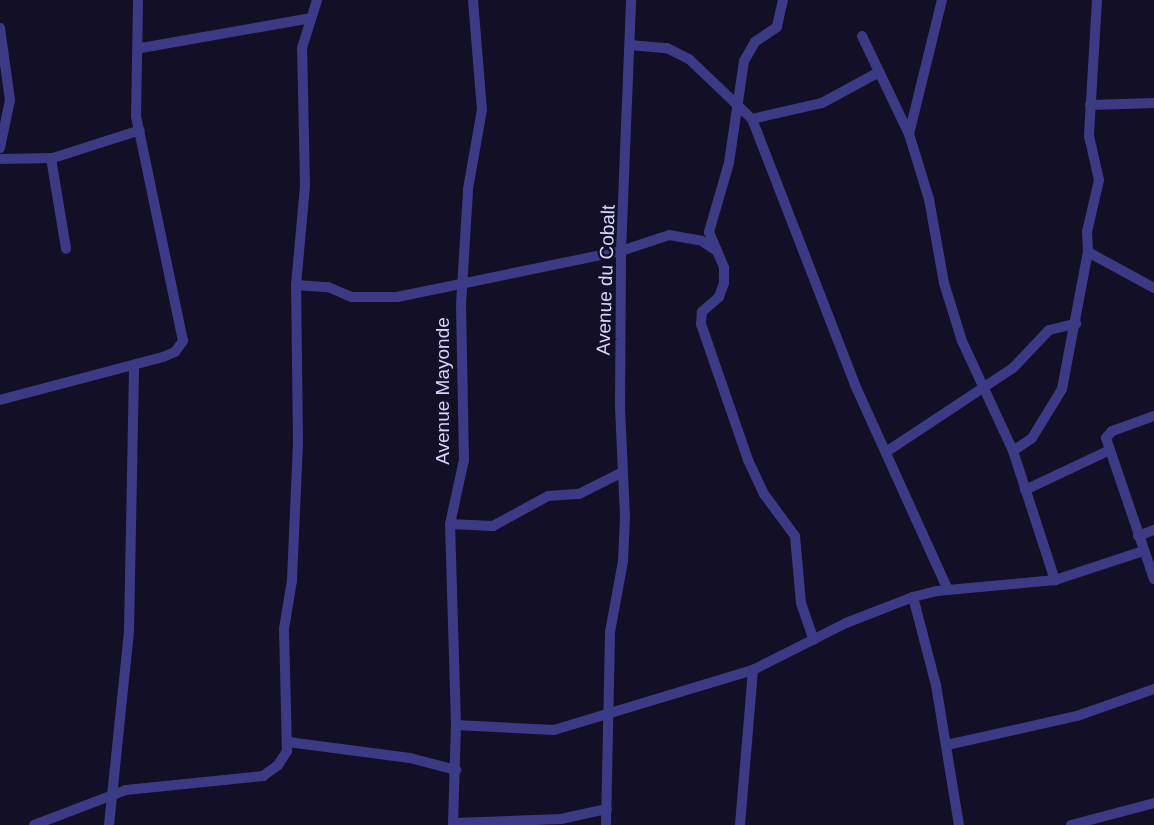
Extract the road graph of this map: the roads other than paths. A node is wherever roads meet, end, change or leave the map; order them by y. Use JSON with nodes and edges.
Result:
{"nodes":[{"id":1,"x":138,"y":0,"type":"edge"},
{"id":2,"x":318,"y":0,"type":"edge"},
{"id":3,"x":473,"y":0,"type":"edge"},
{"id":4,"x":631,"y":0,"type":"edge"},
{"id":5,"x":783,"y":0,"type":"edge"},
{"id":6,"x":942,"y":0,"type":"edge"},
{"id":7,"x":1097,"y":0,"type":"edge"},
{"id":8,"x":312,"y":18,"type":"junction"},
{"id":9,"x":0,"y":28,"type":"edge"},
{"id":10,"x":862,"y":36,"type":"dead end"},
{"id":11,"x":629,"y":45,"type":"junction"},
{"id":12,"x":141,"y":48,"type":"junction"},
{"id":13,"x":879,"y":72,"type":"junction"},
{"id":14,"x":1154,"y":103,"type":"edge"},
{"id":15,"x":736,"y":104,"type":"junction"},
{"id":16,"x":1090,"y":105,"type":"junction"},
{"id":17,"x":752,"y":119,"type":"junction"},
{"id":18,"x":140,"y":130,"type":"junction"},
{"id":19,"x":909,"y":134,"type":"junction"},
{"id":20,"x":0,"y":148,"type":"edge"},
{"id":21,"x":51,"y":158,"type":"junction"},
{"id":22,"x":0,"y":159,"type":"edge"},
{"id":23,"x":66,"y":249,"type":"dead end"},
{"id":24,"x":621,"y":251,"type":"junction"},
{"id":25,"x":718,"y":252,"type":"junction"},
{"id":26,"x":1088,"y":252,"type":"junction"},
{"id":27,"x":463,"y":281,"type":"junction"},
{"id":28,"x":296,"y":285,"type":"junction"},
{"id":29,"x":1154,"y":288,"type":"edge"},
{"id":30,"x":1076,"y":324,"type":"junction"},
{"id":31,"x":134,"y":365,"type":"junction"},
{"id":32,"x":983,"y":389,"type":"junction"},
{"id":33,"x":0,"y":400,"type":"edge"},
{"id":34,"x":1154,"y":416,"type":"edge"},
{"id":35,"x":1013,"y":451,"type":"junction"},
{"id":36,"x":1108,"y":451,"type":"junction"},
{"id":37,"x":886,"y":452,"type":"junction"},
{"id":38,"x":623,"y":472,"type":"junction"},
{"id":39,"x":1025,"y":490,"type":"junction"},
{"id":40,"x":450,"y":524,"type":"junction"},
{"id":41,"x":1154,"y":530,"type":"edge"},
{"id":42,"x":1138,"y":536,"type":"junction"},
{"id":43,"x":1143,"y":551,"type":"junction"},
{"id":44,"x":1154,"y":579,"type":"edge"},
{"id":45,"x":1055,"y":580,"type":"junction"},
{"id":46,"x":948,"y":590,"type":"junction"},
{"id":47,"x":913,"y":597,"type":"junction"},
{"id":48,"x":814,"y":640,"type":"junction"},
{"id":49,"x":753,"y":670,"type":"junction"},
{"id":50,"x":1154,"y":689,"type":"edge"},
{"id":51,"x":606,"y":711,"type":"junction"},
{"id":52,"x":456,"y":725,"type":"junction"},
{"id":53,"x":288,"y":741,"type":"junction"},
{"id":54,"x":947,"y":746,"type":"junction"},
{"id":55,"x":456,"y":770,"type":"junction"},
{"id":56,"x":112,"y":799,"type":"junction"},
{"id":57,"x":1154,"y":803,"type":"edge"},
{"id":58,"x":607,"y":810,"type":"junction"},
{"id":59,"x":454,"y":824,"type":"edge"},
{"id":60,"x":34,"y":825,"type":"edge"},
{"id":61,"x":109,"y":825,"type":"edge"},
{"id":62,"x":606,"y":825,"type":"edge"},
{"id":63,"x":740,"y":825,"type":"edge"},
{"id":64,"x":959,"y":825,"type":"edge"},
{"id":65,"x":1072,"y":825,"type":"edge"}],
"edges":[{"from":1,"to":12,"type":"street"},
{"from":2,"to":8,"type":"street"},
{"from":3,"to":27,"type":"street","name":"Avenue Mayonde"},
{"from":4,"to":11,"type":"street","name":"Avenue du Cobalt"},
{"from":5,"to":15,"type":"street"},
{"from":6,"to":19,"type":"street"},
{"from":7,"to":16,"type":"street"},
{"from":8,"to":12,"type":"street"},
{"from":8,"to":28,"type":"street"},
{"from":9,"to":20,"type":"street"},
{"from":10,"to":13,"type":"street"},
{"from":11,"to":15,"type":"street"},
{"from":11,"to":24,"type":"street","name":"Avenue du Cobalt"},
{"from":12,"to":18,"type":"street"},
{"from":13,"to":17,"type":"street"},
{"from":13,"to":19,"type":"street"},
{"from":14,"to":16,"type":"street"},
{"from":15,"to":17,"type":"street"},
{"from":15,"to":25,"type":"street"},
{"from":16,"to":26,"type":"street"},
{"from":17,"to":37,"type":"street"},
{"from":18,"to":21,"type":"street"},
{"from":18,"to":31,"type":"street"},
{"from":19,"to":32,"type":"street"},
{"from":21,"to":22,"type":"street"},
{"from":21,"to":23,"type":"street"},
{"from":24,"to":25,"type":"street"},
{"from":24,"to":27,"type":"street"},
{"from":24,"to":38,"type":"street","name":"Avenue du Cobalt"},
{"from":25,"to":48,"type":"street"},
{"from":26,"to":29,"type":"street"},
{"from":26,"to":30,"type":"street"},
{"from":27,"to":28,"type":"street"},
{"from":27,"to":40,"type":"street","name":"Avenue Mayonde"},
{"from":28,"to":53,"type":"street"},
{"from":30,"to":32,"type":"street"},
{"from":30,"to":35,"type":"street"},
{"from":31,"to":33,"type":"street"},
{"from":31,"to":56,"type":"street"},
{"from":32,"to":35,"type":"street"},
{"from":32,"to":37,"type":"street"},
{"from":34,"to":36,"type":"street"},
{"from":35,"to":39,"type":"street"},
{"from":36,"to":39,"type":"street"},
{"from":36,"to":42,"type":"street"},
{"from":37,"to":46,"type":"street"},
{"from":38,"to":40,"type":"street"},
{"from":38,"to":51,"type":"street","name":"Avenue du Cobalt"},
{"from":39,"to":45,"type":"street"},
{"from":40,"to":52,"type":"street","name":"Avenue Mayonde"},
{"from":41,"to":42,"type":"street"},
{"from":42,"to":43,"type":"street"},
{"from":43,"to":44,"type":"street"},
{"from":43,"to":45,"type":"street"},
{"from":45,"to":46,"type":"street"},
{"from":46,"to":47,"type":"street"},
{"from":47,"to":48,"type":"street"},
{"from":47,"to":54,"type":"street"},
{"from":48,"to":49,"type":"street"},
{"from":49,"to":51,"type":"street"},
{"from":49,"to":63,"type":"street"},
{"from":50,"to":54,"type":"street"},
{"from":51,"to":52,"type":"street"},
{"from":51,"to":58,"type":"street","name":"Avenue du Cobalt"},
{"from":52,"to":55,"type":"street","name":"Avenue Mayonde"},
{"from":53,"to":55,"type":"street"},
{"from":53,"to":56,"type":"street"},
{"from":54,"to":64,"type":"street"},
{"from":55,"to":59,"type":"street","name":"Avenue Mayonde"},
{"from":56,"to":60,"type":"street"},
{"from":56,"to":61,"type":"street"},
{"from":57,"to":65,"type":"street"},
{"from":58,"to":59,"type":"street"},
{"from":58,"to":62,"type":"street","name":"Avenue du Cobalt"}]}
